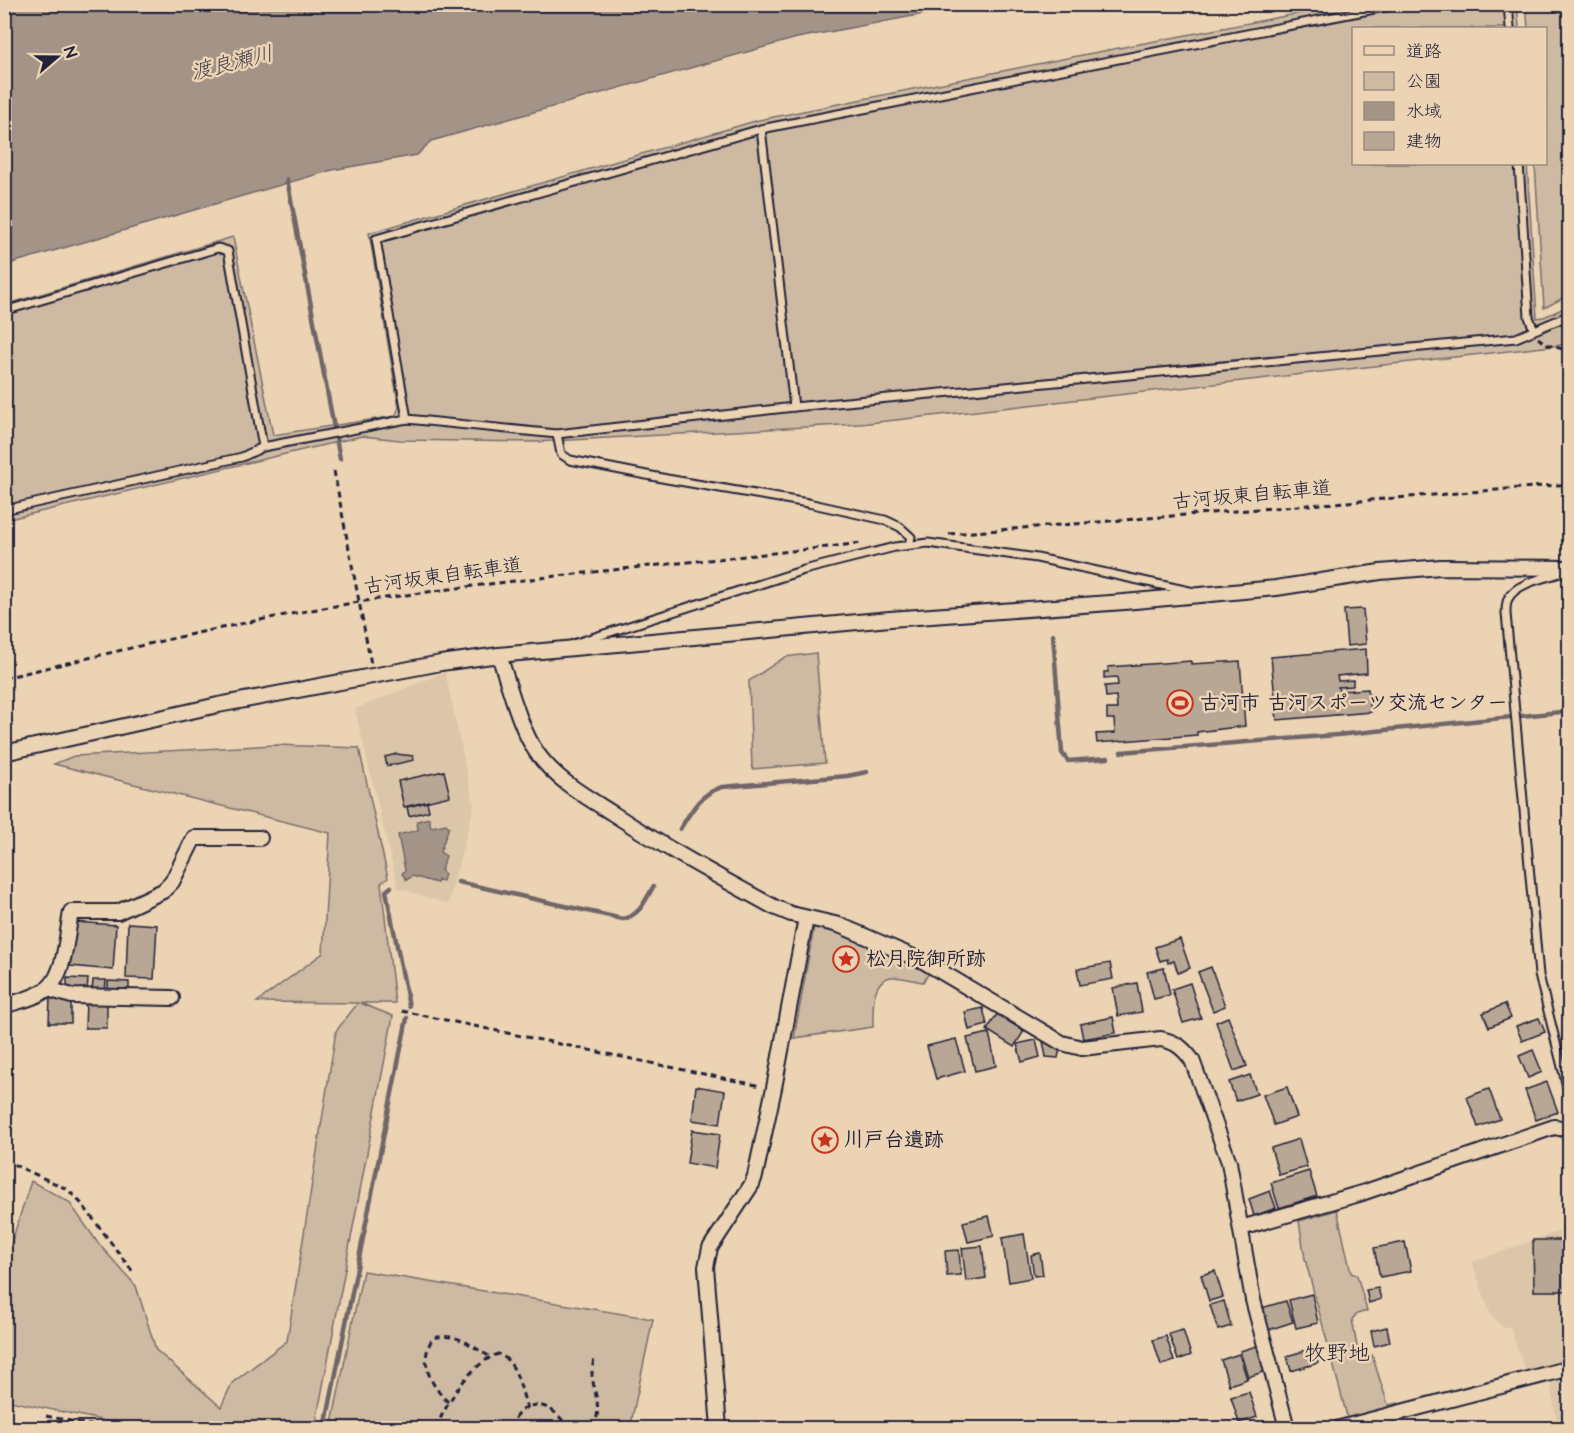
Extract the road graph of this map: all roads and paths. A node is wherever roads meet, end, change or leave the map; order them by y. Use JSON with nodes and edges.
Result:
{"nodes":[{"id":1,"x":1400,"y":4,"type":"edge"},
{"id":2,"x":1508,"y":4,"type":"edge"},
{"id":3,"x":1510,"y":27,"type":"edge"},
{"id":4,"x":761,"y":129,"type":"junction"},
{"id":5,"x":1519,"y":165,"type":"edge"},
{"id":6,"x":4,"y":311,"type":"edge"},
{"id":7,"x":1569,"y":315,"type":"edge"},
{"id":8,"x":1534,"y":330,"type":"junction"},
{"id":9,"x":1569,"y":351,"type":"edge"},
{"id":10,"x":795,"y":407,"type":"junction"},
{"id":11,"x":408,"y":419,"type":"junction"},
{"id":12,"x":557,"y":434,"type":"junction"},
{"id":13,"x":263,"y":447,"type":"junction"},
{"id":14,"x":334,"y":471,"type":"dead end"},
{"id":15,"x":1569,"y":484,"type":"edge"},
{"id":16,"x":4,"y":510,"type":"edge"},
{"id":17,"x":949,"y":534,"type":"dead end"},
{"id":18,"x":867,"y":542,"type":"dead end"},
{"id":19,"x":909,"y":544,"type":"junction"},
{"id":20,"x":1569,"y":569,"type":"edge"},
{"id":21,"x":1205,"y":595,"type":"junction"},
{"id":22,"x":359,"y":602,"type":"junction"},
{"id":23,"x":545,"y":651,"type":"junction"},
{"id":24,"x":499,"y":656,"type":"junction"},
{"id":25,"x":372,"y":670,"type":"dead end"},
{"id":26,"x":4,"y":678,"type":"edge"},
{"id":27,"x":4,"y":753,"type":"edge"},
{"id":28,"x":260,"y":838,"type":"dead end"},
{"id":29,"x":806,"y":918,"type":"junction"},
{"id":30,"x":48,"y":989,"type":"junction"},
{"id":31,"x":172,"y":998,"type":"dead end"},
{"id":32,"x":4,"y":1006,"type":"edge"},
{"id":33,"x":402,"y":1011,"type":"dead end"},
{"id":34,"x":774,"y":1088,"type":"junction"},
{"id":35,"x":1569,"y":1099,"type":"edge"},
{"id":36,"x":1569,"y":1107,"type":"edge"},
{"id":37,"x":1568,"y":1132,"type":"edge"},
{"id":38,"x":4,"y":1160,"type":"edge"},
{"id":39,"x":1241,"y":1228,"type":"junction"},
{"id":40,"x":133,"y":1272,"type":"dead end"},
{"id":41,"x":491,"y":1357,"type":"junction"},
{"id":42,"x":594,"y":1359,"type":"dead end"},
{"id":43,"x":1569,"y":1368,"type":"edge"},
{"id":44,"x":448,"y":1403,"type":"junction"},
{"id":45,"x":527,"y":1408,"type":"junction"},
{"id":46,"x":46,"y":1416,"type":"dead end"},
{"id":47,"x":104,"y":1428,"type":"edge"},
{"id":48,"x":436,"y":1428,"type":"edge"},
{"id":49,"x":510,"y":1428,"type":"edge"},
{"id":50,"x":567,"y":1428,"type":"edge"},
{"id":51,"x":593,"y":1428,"type":"edge"},
{"id":52,"x":719,"y":1428,"type":"edge"},
{"id":53,"x":1287,"y":1428,"type":"edge"},
{"id":54,"x":1341,"y":1428,"type":"edge"}],
"edges":[{"from":1,"to":4,"type":"lane"},
{"from":2,"to":3,"type":"lane"},
{"from":4,"to":10,"type":"lane"},
{"from":4,"to":11,"type":"lane"},
{"from":5,"to":8,"type":"lane"},
{"from":6,"to":13,"type":"lane"},
{"from":7,"to":8,"type":"lane"},
{"from":8,"to":9,"type":"path"},
{"from":8,"to":10,"type":"lane"},
{"from":10,"to":12,"type":"lane"},
{"from":11,"to":12,"type":"lane"},
{"from":11,"to":13,"type":"lane"},
{"from":12,"to":19,"type":"lane"},
{"from":13,"to":16,"type":"lane"},
{"from":14,"to":22,"type":"path"},
{"from":15,"to":17,"type":"path","name":"古河坂東自転車道"},
{"from":18,"to":22,"type":"path","name":"古河坂東自転車道"},
{"from":19,"to":21,"type":"lane"},
{"from":19,"to":23,"type":"lane"},
{"from":20,"to":21,"type":"street"},
{"from":20,"to":35,"type":"lane"},
{"from":21,"to":23,"type":"street"},
{"from":22,"to":25,"type":"path"},
{"from":22,"to":26,"type":"path","name":"古河坂東自転車道"},
{"from":23,"to":24,"type":"street"},
{"from":24,"to":27,"type":"street"},
{"from":24,"to":29,"type":"street"},
{"from":28,"to":30,"type":"street"},
{"from":29,"to":34,"type":"street"},
{"from":29,"to":39,"type":"street"},
{"from":30,"to":31,"type":"street"},
{"from":30,"to":32,"type":"street"},
{"from":33,"to":34,"type":"path"},
{"from":34,"to":52,"type":"street"},
{"from":36,"to":37,"type":"lane"},
{"from":37,"to":39,"type":"street"},
{"from":38,"to":40,"type":"path"},
{"from":39,"to":53,"type":"street"},
{"from":41,"to":44,"type":"path"},
{"from":41,"to":44,"type":"path"},
{"from":41,"to":45,"type":"path"},
{"from":42,"to":51,"type":"path"},
{"from":43,"to":54,"type":"street"},
{"from":44,"to":48,"type":"path"},
{"from":45,"to":49,"type":"path"},
{"from":45,"to":50,"type":"path"},
{"from":46,"to":47,"type":"path"}]}
